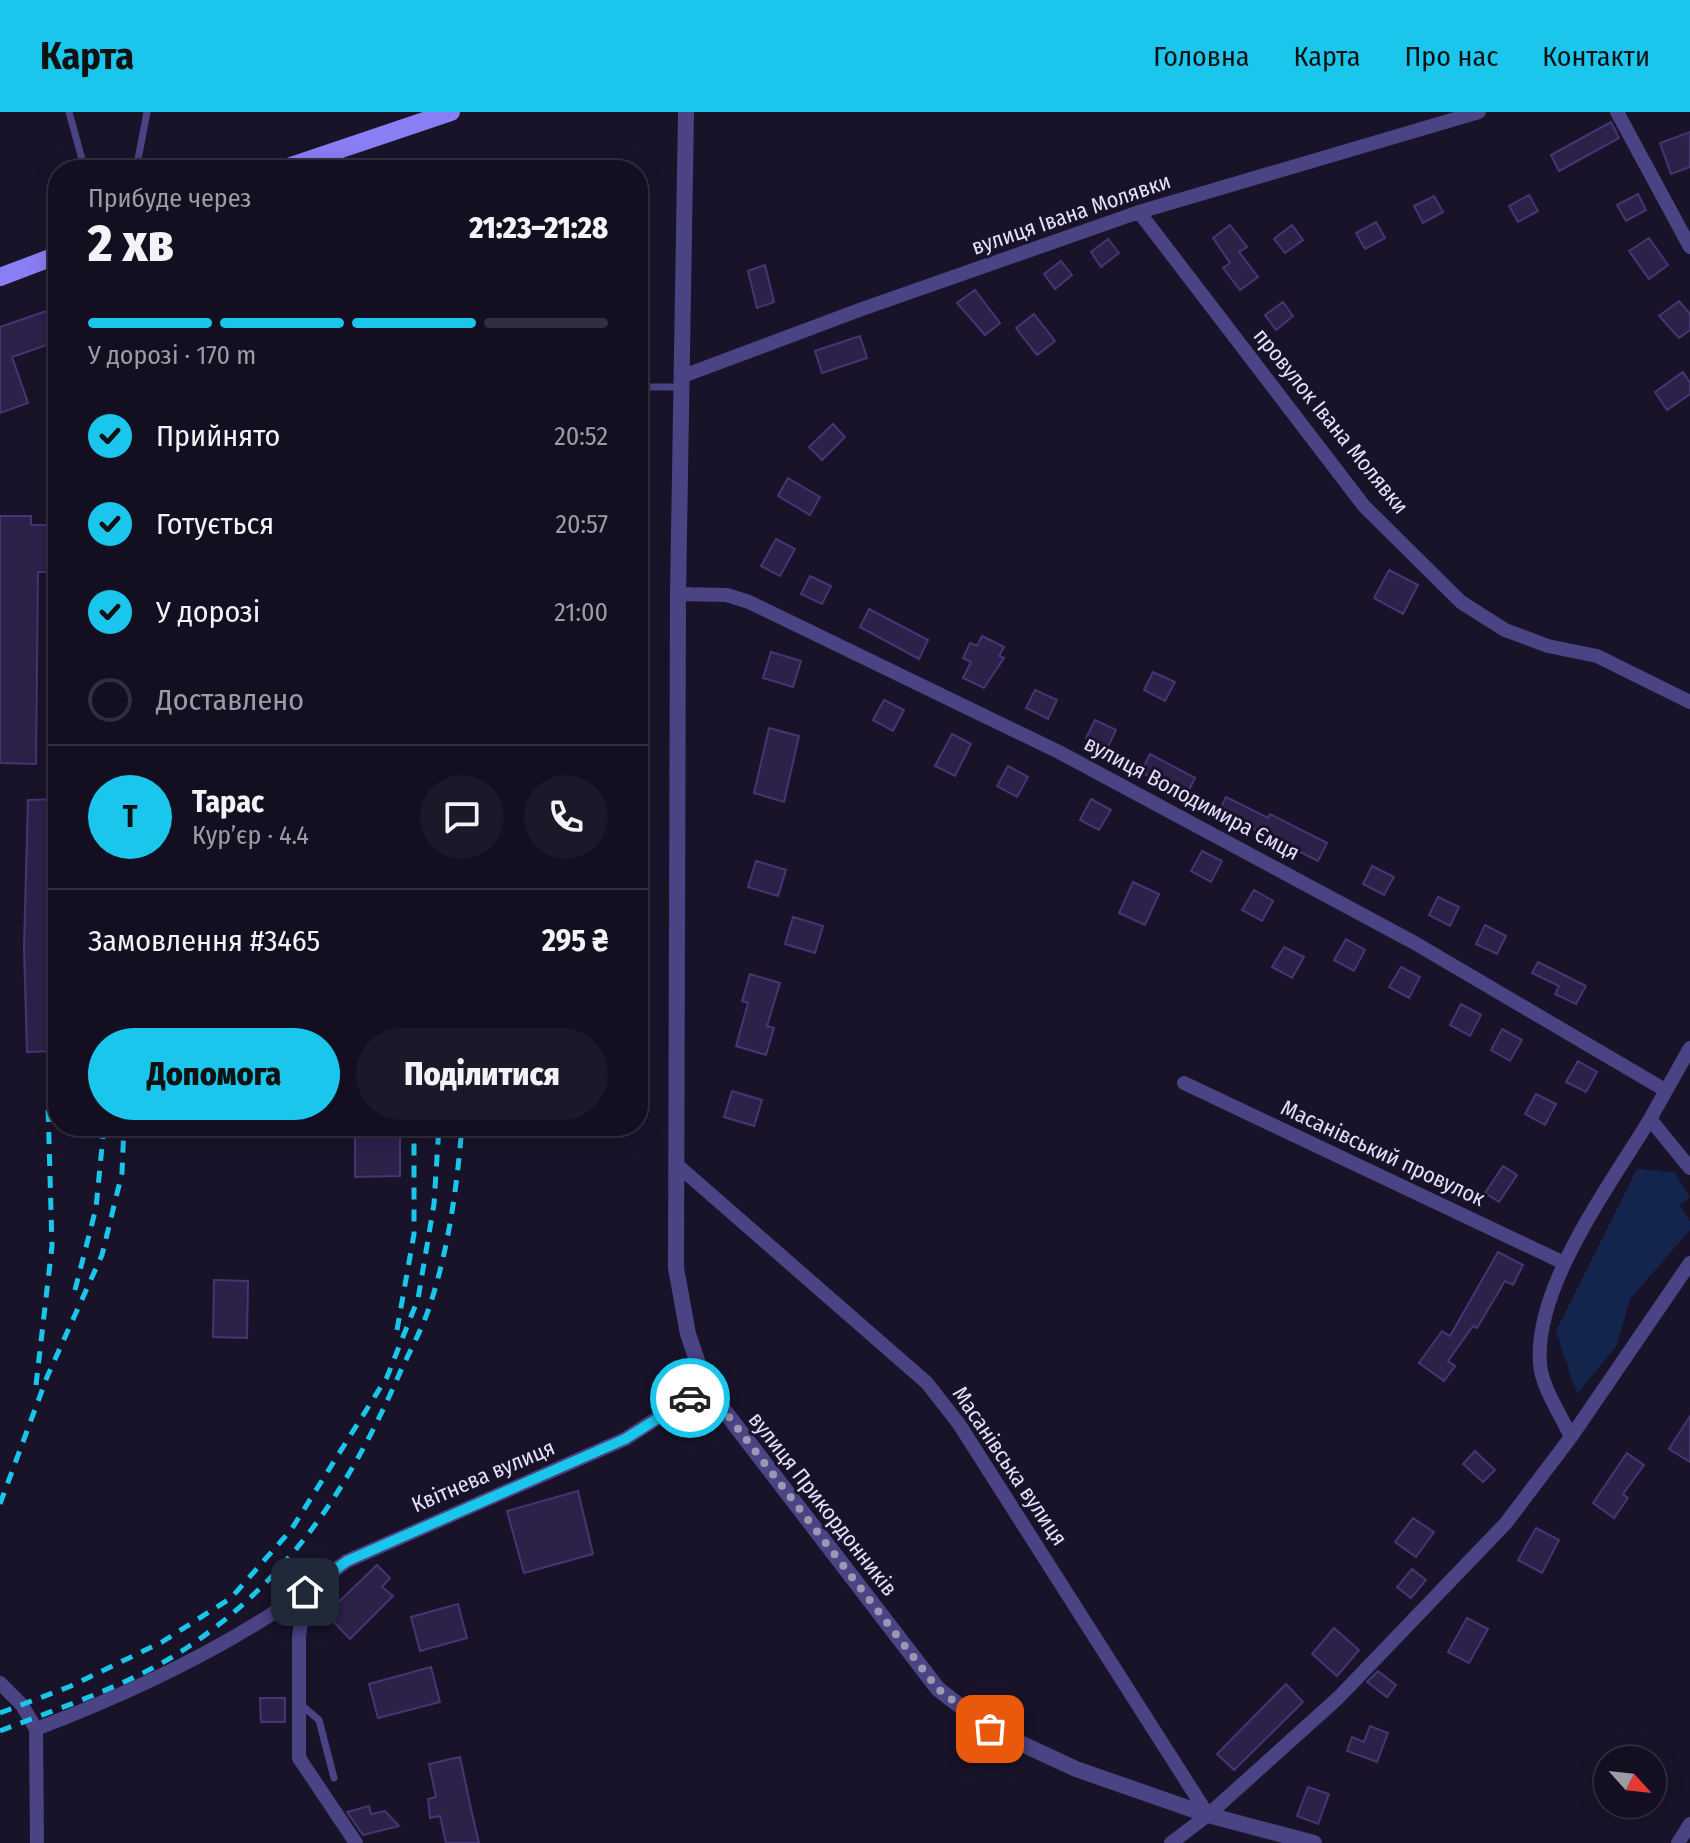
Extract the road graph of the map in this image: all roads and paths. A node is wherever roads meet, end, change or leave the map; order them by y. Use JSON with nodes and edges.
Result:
{"nodes":[{"id":1,"x":69,"y":112,"type":"edge"},
{"id":2,"x":147,"y":112,"type":"edge"},
{"id":3,"x":686,"y":112,"type":"edge"},
{"id":4,"x":1479,"y":112,"type":"edge"},
{"id":5,"x":1617,"y":112,"type":"edge"},
{"id":6,"x":439,"y":113,"type":"edge"},
{"id":7,"x":82,"y":160,"type":"edge"},
{"id":8,"x":138,"y":160,"type":"edge"},
{"id":9,"x":307,"y":160,"type":"edge"},
{"id":10,"x":1139,"y":212,"type":"junction"},
{"id":11,"x":1690,"y":247,"type":"edge"},
{"id":12,"x":48,"y":259,"type":"edge"},
{"id":13,"x":0,"y":277,"type":"edge"},
{"id":14,"x":683,"y":382,"type":"junction"},
{"id":15,"x":648,"y":386,"type":"edge"},
{"id":16,"x":678,"y":594,"type":"junction"},
{"id":17,"x":1690,"y":702,"type":"edge"},
{"id":18,"x":1690,"y":1048,"type":"edge"},
{"id":19,"x":1184,"y":1083,"type":"dead end"},
{"id":20,"x":1665,"y":1090,"type":"junction"},
{"id":21,"x":1650,"y":1119,"type":"junction"},
{"id":22,"x":676,"y":1164,"type":"junction"},
{"id":23,"x":1690,"y":1168,"type":"edge"},
{"id":24,"x":1564,"y":1263,"type":"junction"},
{"id":25,"x":1690,"y":1263,"type":"edge"},
{"id":26,"x":706,"y":1387,"type":"junction"},
{"id":27,"x":1571,"y":1437,"type":"junction"},
{"id":28,"x":305,"y":1592,"type":"junction"},
{"id":29,"x":0,"y":1683,"type":"edge"},
{"id":30,"x":298,"y":1701,"type":"junction"},
{"id":31,"x":36,"y":1729,"type":"junction"},
{"id":32,"x":334,"y":1778,"type":"dead end"},
{"id":33,"x":1208,"y":1815,"type":"junction"},
{"id":34,"x":1690,"y":1824,"type":"edge"},
{"id":35,"x":1280,"y":1839,"type":"edge"},
{"id":36,"x":37,"y":1843,"type":"edge"},
{"id":37,"x":356,"y":1843,"type":"edge"},
{"id":38,"x":1171,"y":1843,"type":"edge"},
{"id":39,"x":1314,"y":1843,"type":"edge"},
{"id":40,"x":1678,"y":1843,"type":"edge"}],
"edges":[{"from":1,"to":7,"type":"lane"},
{"from":2,"to":8,"type":"lane"},
{"from":3,"to":14,"type":"street","name":"вулиця Прикордонників"},
{"from":4,"to":10,"type":"street","name":"вулиця Івана Молявки"},
{"from":5,"to":11,"type":"street"},
{"from":6,"to":9,"type":"main road"},
{"from":10,"to":14,"type":"street","name":"вулиця Івана Молявки"},
{"from":10,"to":17,"type":"street","name":"провулок Івана Молявки"},
{"from":12,"to":13,"type":"main road"},
{"from":14,"to":15,"type":"lane"},
{"from":14,"to":16,"type":"street","name":"вулиця Прикордонників"},
{"from":16,"to":20,"type":"street","name":"вулиця Володимира Ємця"},
{"from":16,"to":22,"type":"street","name":"вулиця Прикордонників"},
{"from":18,"to":20,"type":"street"},
{"from":19,"to":24,"type":"street","name":"Масанівський провулок"},
{"from":20,"to":21,"type":"street"},
{"from":21,"to":23,"type":"street"},
{"from":21,"to":24,"type":"street"},
{"from":22,"to":26,"type":"street","name":"вулиця Прикордонників"},
{"from":22,"to":33,"type":"street","name":"Масанівська вулиця"},
{"from":24,"to":27,"type":"street"},
{"from":25,"to":27,"type":"street"},
{"from":26,"to":28,"type":"street","name":"Квітнева вулиця"},
{"from":26,"to":33,"type":"street","name":"вулиця Прикордонників"},
{"from":27,"to":33,"type":"street"},
{"from":28,"to":30,"type":"street"},
{"from":28,"to":31,"type":"street","name":"Квітнева вулиця"},
{"from":29,"to":31,"type":"street"},
{"from":30,"to":32,"type":"lane"},
{"from":30,"to":37,"type":"street"},
{"from":31,"to":36,"type":"street"},
{"from":33,"to":35,"type":"street","name":"вулиця Прикордонників"},
{"from":33,"to":38,"type":"street"},
{"from":34,"to":40,"type":"street"},
{"from":35,"to":39,"type":"street","name":"вулиця Прикордонників"}]}
